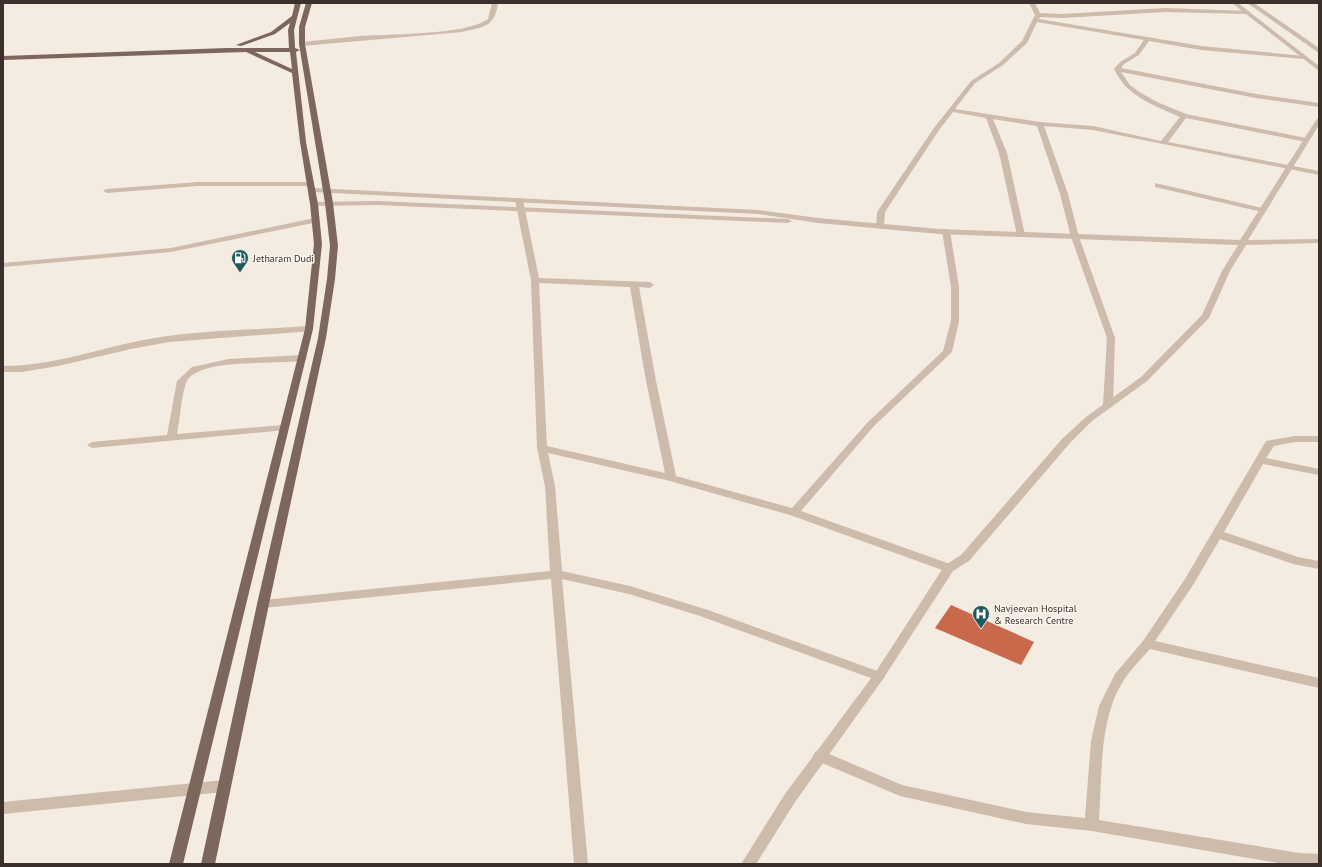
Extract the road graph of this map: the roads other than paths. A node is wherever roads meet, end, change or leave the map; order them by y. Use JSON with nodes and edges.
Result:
{"nodes":[{"id":1,"x":298,"y":3,"type":"edge"},
{"id":2,"x":309,"y":3,"type":"edge"},
{"id":3,"x":495,"y":3,"type":"edge"},
{"id":4,"x":1032,"y":3,"type":"edge"},
{"id":5,"x":1235,"y":3,"type":"edge"},
{"id":6,"x":1250,"y":3,"type":"edge"},
{"id":7,"x":1247,"y":12,"type":"junction"},
{"id":8,"x":294,"y":17,"type":"junction"},
{"id":9,"x":1037,"y":17,"type":"junction"},
{"id":10,"x":1148,"y":39,"type":"junction"},
{"id":11,"x":303,"y":45,"type":"junction"},
{"id":12,"x":292,"y":46,"type":"junction"},
{"id":13,"x":242,"y":47,"type":"junction"},
{"id":14,"x":1319,"y":51,"type":"edge"},
{"id":15,"x":3,"y":54,"type":"edge"},
{"id":16,"x":1303,"y":57,"type":"junction"},
{"id":17,"x":3,"y":58,"type":"edge"},
{"id":18,"x":1117,"y":69,"type":"junction"},
{"id":19,"x":1319,"y":69,"type":"edge"},
{"id":20,"x":294,"y":72,"type":"junction"},
{"id":21,"x":1319,"y":105,"type":"edge"},
{"id":22,"x":951,"y":110,"type":"junction"},
{"id":23,"x":989,"y":116,"type":"junction"},
{"id":24,"x":1184,"y":116,"type":"junction"},
{"id":25,"x":1319,"y":120,"type":"edge"},
{"id":26,"x":1040,"y":124,"type":"junction"},
{"id":27,"x":1306,"y":140,"type":"junction"},
{"id":28,"x":1163,"y":143,"type":"junction"},
{"id":29,"x":1290,"y":167,"type":"junction"},
{"id":30,"x":1319,"y":173,"type":"edge"},
{"id":31,"x":1158,"y":184,"type":"dead end"},
{"id":32,"x":311,"y":187,"type":"junction"},
{"id":33,"x":107,"y":190,"type":"dead end"},
{"id":34,"x":327,"y":191,"type":"junction"},
{"id":35,"x":329,"y":203,"type":"junction"},
{"id":36,"x":314,"y":204,"type":"junction"},
{"id":37,"x":521,"y":204,"type":"junction"},
{"id":38,"x":1262,"y":210,"type":"junction"},
{"id":39,"x":315,"y":220,"type":"junction"},
{"id":40,"x":880,"y":227,"type":"junction"},
{"id":41,"x":946,"y":231,"type":"junction"},
{"id":42,"x":1022,"y":235,"type":"junction"},
{"id":43,"x":1075,"y":237,"type":"junction"},
{"id":44,"x":1319,"y":241,"type":"edge"},
{"id":45,"x":1243,"y":243,"type":"junction"},
{"id":46,"x":3,"y":265,"type":"edge"},
{"id":47,"x":535,"y":280,"type":"junction"},
{"id":48,"x":634,"y":285,"type":"junction"},
{"id":49,"x":650,"y":285,"type":"dead end"},
{"id":50,"x":309,"y":329,"type":"junction"},
{"id":51,"x":302,"y":358,"type":"junction"},
{"id":52,"x":3,"y":369,"type":"edge"},
{"id":53,"x":1108,"y":405,"type":"junction"},
{"id":54,"x":283,"y":428,"type":"junction"},
{"id":55,"x":172,"y":437,"type":"junction"},
{"id":56,"x":1319,"y":439,"type":"edge"},
{"id":57,"x":92,"y":445,"type":"dead end"},
{"id":58,"x":542,"y":448,"type":"junction"},
{"id":59,"x":1259,"y":460,"type":"junction"},
{"id":60,"x":1319,"y":472,"type":"edge"},
{"id":61,"x":671,"y":478,"type":"junction"},
{"id":62,"x":794,"y":512,"type":"junction"},
{"id":63,"x":1217,"y":534,"type":"junction"},
{"id":64,"x":1319,"y":565,"type":"edge"},
{"id":65,"x":948,"y":568,"type":"junction"},
{"id":66,"x":556,"y":574,"type":"junction"},
{"id":67,"x":263,"y":604,"type":"junction"},
{"id":68,"x":1147,"y":644,"type":"junction"},
{"id":69,"x":879,"y":676,"type":"junction"},
{"id":70,"x":1319,"y":683,"type":"edge"},
{"id":71,"x":820,"y":756,"type":"junction"},
{"id":72,"x":224,"y":786,"type":"junction"},
{"id":73,"x":194,"y":790,"type":"junction"},
{"id":74,"x":3,"y":808,"type":"edge"},
{"id":75,"x":1092,"y":825,"type":"junction"},
{"id":76,"x":1319,"y":862,"type":"edge"},
{"id":77,"x":176,"y":864,"type":"edge"},
{"id":78,"x":208,"y":864,"type":"edge"},
{"id":79,"x":581,"y":864,"type":"edge"},
{"id":80,"x":748,"y":864,"type":"edge"}],
"edges":[{"from":1,"to":8,"type":"main road"},
{"from":2,"to":11,"type":"main road"},
{"from":3,"to":11,"type":"street"},
{"from":4,"to":9,"type":"street"},
{"from":5,"to":7,"type":"street"},
{"from":6,"to":14,"type":"street"},
{"from":7,"to":9,"type":"street"},
{"from":7,"to":16,"type":"street"},
{"from":8,"to":12,"type":"main road"},
{"from":8,"to":13,"type":"main road"},
{"from":9,"to":10,"type":"street"},
{"from":9,"to":22,"type":"street"},
{"from":10,"to":16,"type":"street"},
{"from":10,"to":18,"type":"street"},
{"from":11,"to":12,"type":"main road"},
{"from":11,"to":34,"type":"main road"},
{"from":12,"to":13,"type":"main road"},
{"from":12,"to":20,"type":"main road"},
{"from":13,"to":15,"type":"main road"},
{"from":13,"to":17,"type":"main road"},
{"from":13,"to":20,"type":"main road"},
{"from":16,"to":19,"type":"street"},
{"from":18,"to":21,"type":"street"},
{"from":18,"to":24,"type":"street"},
{"from":20,"to":32,"type":"main road"},
{"from":22,"to":23,"type":"street"},
{"from":22,"to":40,"type":"street"},
{"from":23,"to":26,"type":"street"},
{"from":23,"to":42,"type":"street"},
{"from":24,"to":27,"type":"street"},
{"from":24,"to":28,"type":"street"},
{"from":25,"to":27,"type":"street"},
{"from":26,"to":28,"type":"street"},
{"from":26,"to":43,"type":"street"},
{"from":27,"to":29,"type":"street"},
{"from":28,"to":29,"type":"street"},
{"from":29,"to":30,"type":"street"},
{"from":29,"to":38,"type":"street"},
{"from":31,"to":38,"type":"street"},
{"from":32,"to":33,"type":"street"},
{"from":32,"to":34,"type":"street"},
{"from":32,"to":36,"type":"main road"},
{"from":34,"to":35,"type":"main road"},
{"from":34,"to":37,"type":"street"},
{"from":35,"to":36,"type":"street"},
{"from":35,"to":37,"type":"street"},
{"from":35,"to":67,"type":"main road"},
{"from":36,"to":39,"type":"main road"},
{"from":37,"to":40,"type":"street"},
{"from":37,"to":47,"type":"street"},
{"from":38,"to":45,"type":"street"},
{"from":39,"to":46,"type":"street"},
{"from":39,"to":50,"type":"main road"},
{"from":40,"to":41,"type":"street"},
{"from":41,"to":42,"type":"street"},
{"from":41,"to":62,"type":"street"},
{"from":42,"to":43,"type":"street"},
{"from":43,"to":45,"type":"street"},
{"from":43,"to":53,"type":"street"},
{"from":44,"to":45,"type":"street"},
{"from":45,"to":53,"type":"street"},
{"from":47,"to":48,"type":"street"},
{"from":47,"to":58,"type":"street"},
{"from":48,"to":49,"type":"street"},
{"from":48,"to":61,"type":"street"},
{"from":50,"to":51,"type":"main road"},
{"from":50,"to":52,"type":"street"},
{"from":51,"to":54,"type":"main road"},
{"from":51,"to":55,"type":"street"},
{"from":53,"to":65,"type":"street"},
{"from":54,"to":55,"type":"street"},
{"from":54,"to":73,"type":"main road"},
{"from":55,"to":57,"type":"street"},
{"from":56,"to":59,"type":"street"},
{"from":58,"to":61,"type":"street"},
{"from":58,"to":66,"type":"street"},
{"from":59,"to":60,"type":"street"},
{"from":59,"to":63,"type":"street"},
{"from":61,"to":62,"type":"street"},
{"from":62,"to":65,"type":"street"},
{"from":63,"to":64,"type":"street"},
{"from":63,"to":68,"type":"street"},
{"from":65,"to":69,"type":"street"},
{"from":66,"to":67,"type":"street"},
{"from":66,"to":69,"type":"street"},
{"from":66,"to":79,"type":"street"},
{"from":67,"to":72,"type":"main road"},
{"from":68,"to":70,"type":"street"},
{"from":68,"to":75,"type":"street"},
{"from":69,"to":71,"type":"street"},
{"from":71,"to":75,"type":"street"},
{"from":71,"to":80,"type":"street"},
{"from":72,"to":73,"type":"street"},
{"from":72,"to":78,"type":"main road"},
{"from":73,"to":74,"type":"street"},
{"from":73,"to":77,"type":"main road"},
{"from":75,"to":76,"type":"street"}]}
